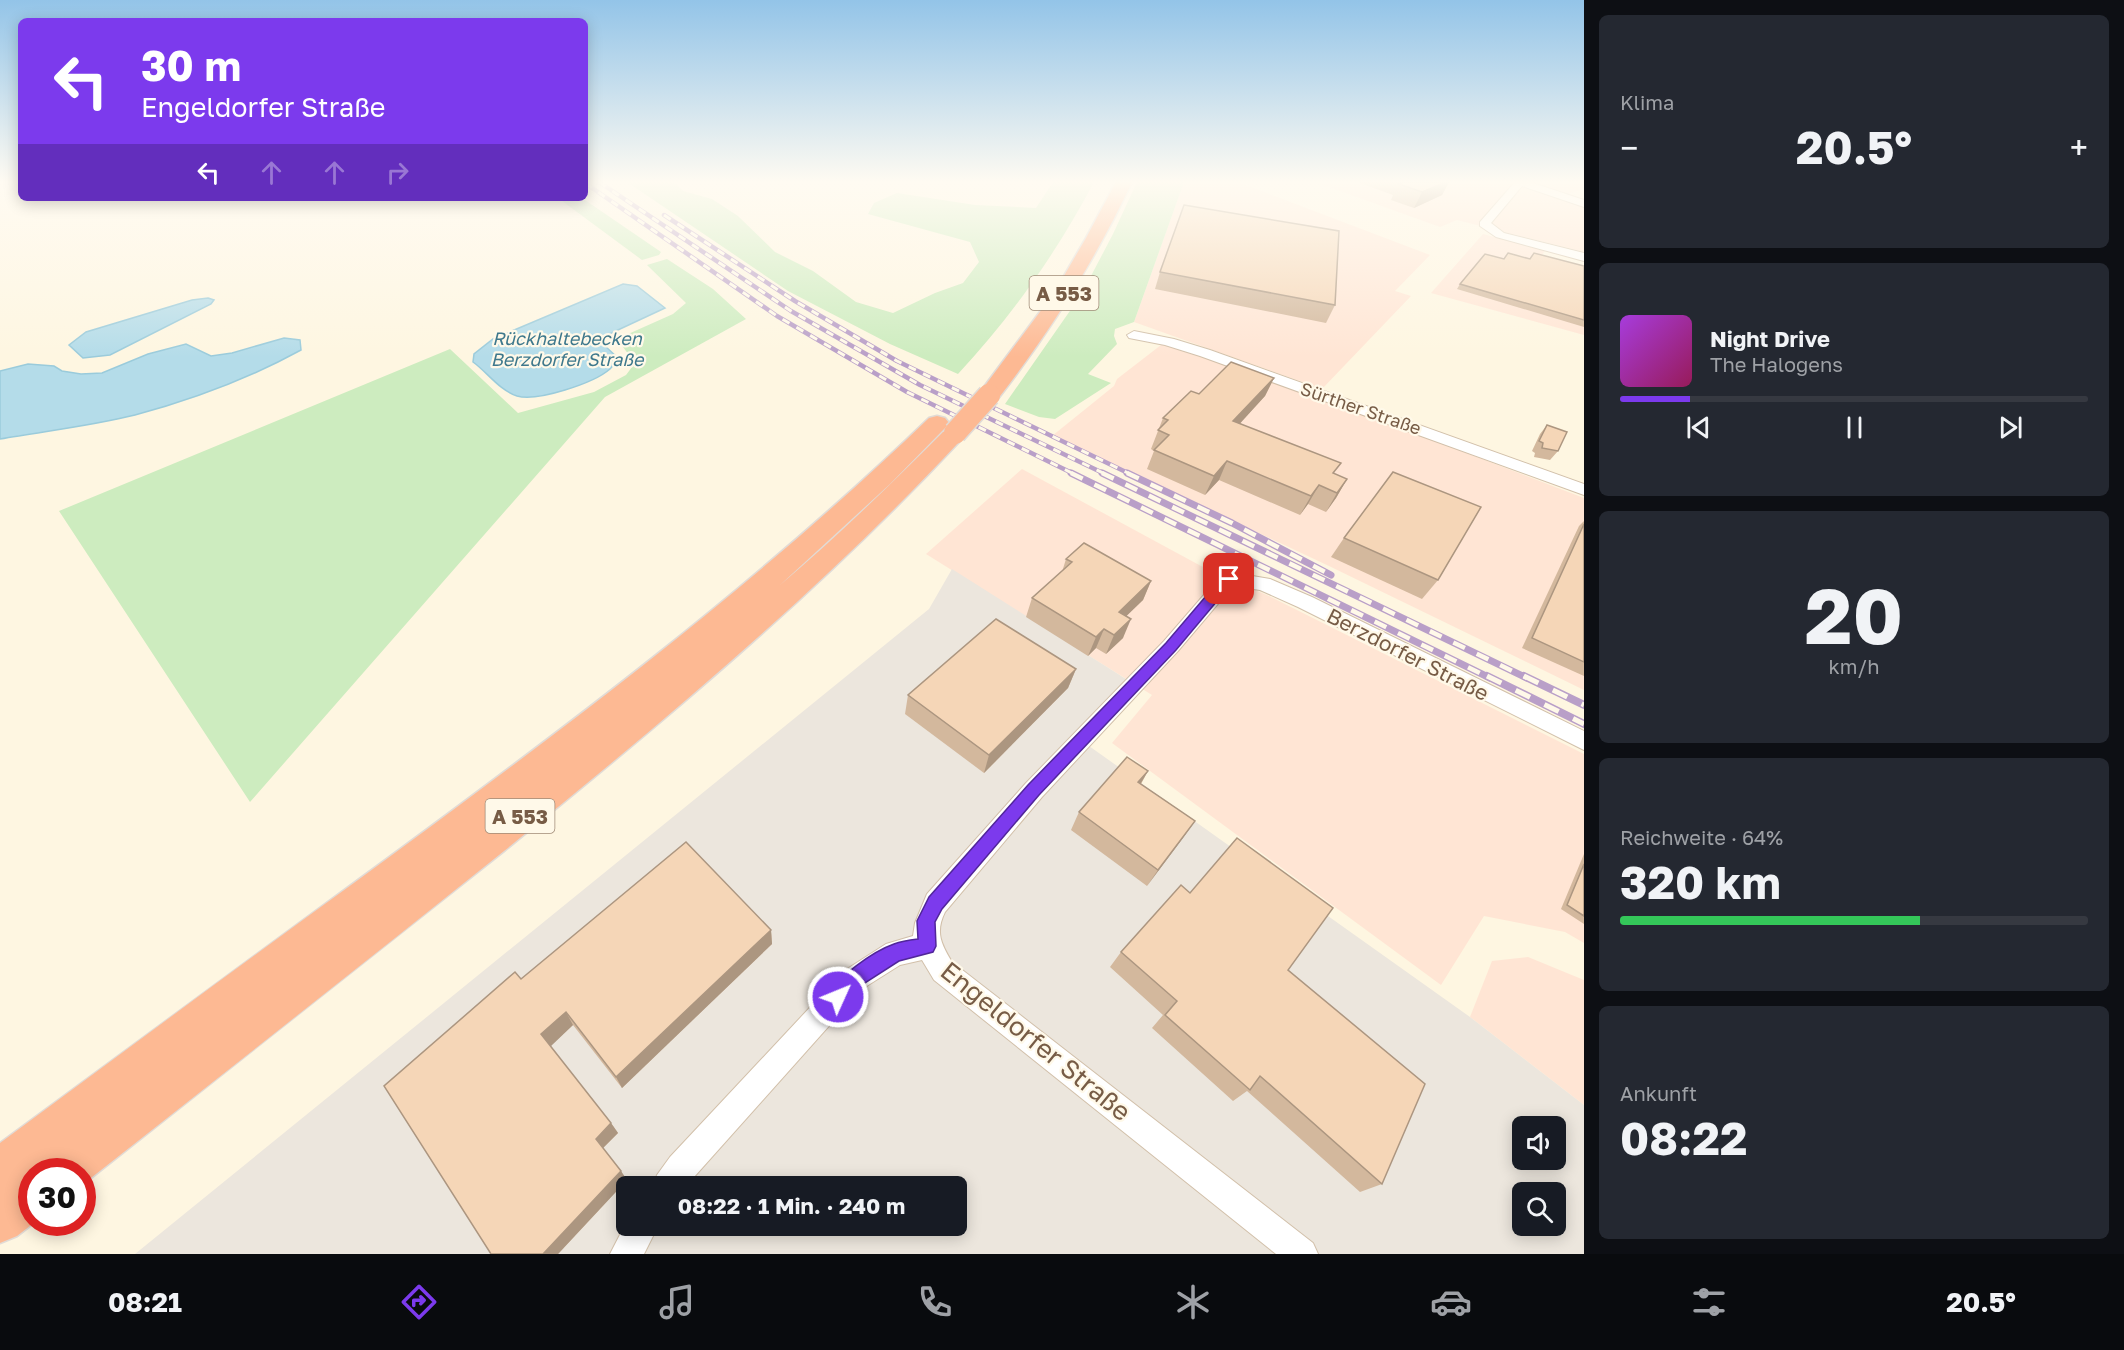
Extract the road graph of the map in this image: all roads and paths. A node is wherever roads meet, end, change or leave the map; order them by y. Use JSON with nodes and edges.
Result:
{"nodes":[{"id":1,"x":1076,"y":241,"type":"edge"},
{"id":2,"x":1095,"y":241,"type":"edge"},
{"id":3,"x":1525,"y":241,"type":"edge"},
{"id":4,"x":1584,"y":257,"type":"edge"},
{"id":5,"x":1134,"y":335,"type":"dead end"},
{"id":6,"x":980,"y":390,"type":"junction"},
{"id":7,"x":946,"y":428,"type":"junction"},
{"id":8,"x":1584,"y":490,"type":"edge"},
{"id":9,"x":1229,"y":579,"type":"joint"},
{"id":10,"x":1584,"y":741,"type":"edge"},
{"id":11,"x":927,"y":946,"type":"junction"},
{"id":12,"x":79,"y":1158,"type":"edge"},
{"id":13,"x":0,"y":1172,"type":"edge"},
{"id":14,"x":675,"y":1176,"type":"edge"},
{"id":15,"x":18,"y":1206,"type":"edge"},
{"id":16,"x":0,"y":1219,"type":"edge"},
{"id":17,"x":636,"y":1236,"type":"edge"},
{"id":18,"x":626,"y":1254,"type":"edge"},
{"id":19,"x":1302,"y":1254,"type":"edge"}],
"edges":[{"from":1,"to":6,"type":"highway","number":"A 553"},
{"from":2,"to":6,"type":"highway","number":"A 553"},
{"from":3,"to":4,"type":"street"},
{"from":5,"to":8,"type":"street","name":"Sürther Straße"},
{"from":6,"to":7,"type":"highway","number":"A 553","bridge":true},
{"from":7,"to":12,"type":"highway","number":"A 553"},
{"from":7,"to":13,"type":"highway","number":"A 553"},
{"from":9,"to":10,"type":"street","name":"Berzdorfer Straße"},
{"from":9,"to":11,"type":"street","name":"Engeldorfer Straße"},
{"from":11,"to":14,"type":"street"},
{"from":11,"to":19,"type":"street","name":"Engeldorfer Straße"},
{"from":15,"to":16,"type":"highway"},
{"from":17,"to":18,"type":"street"}]}
